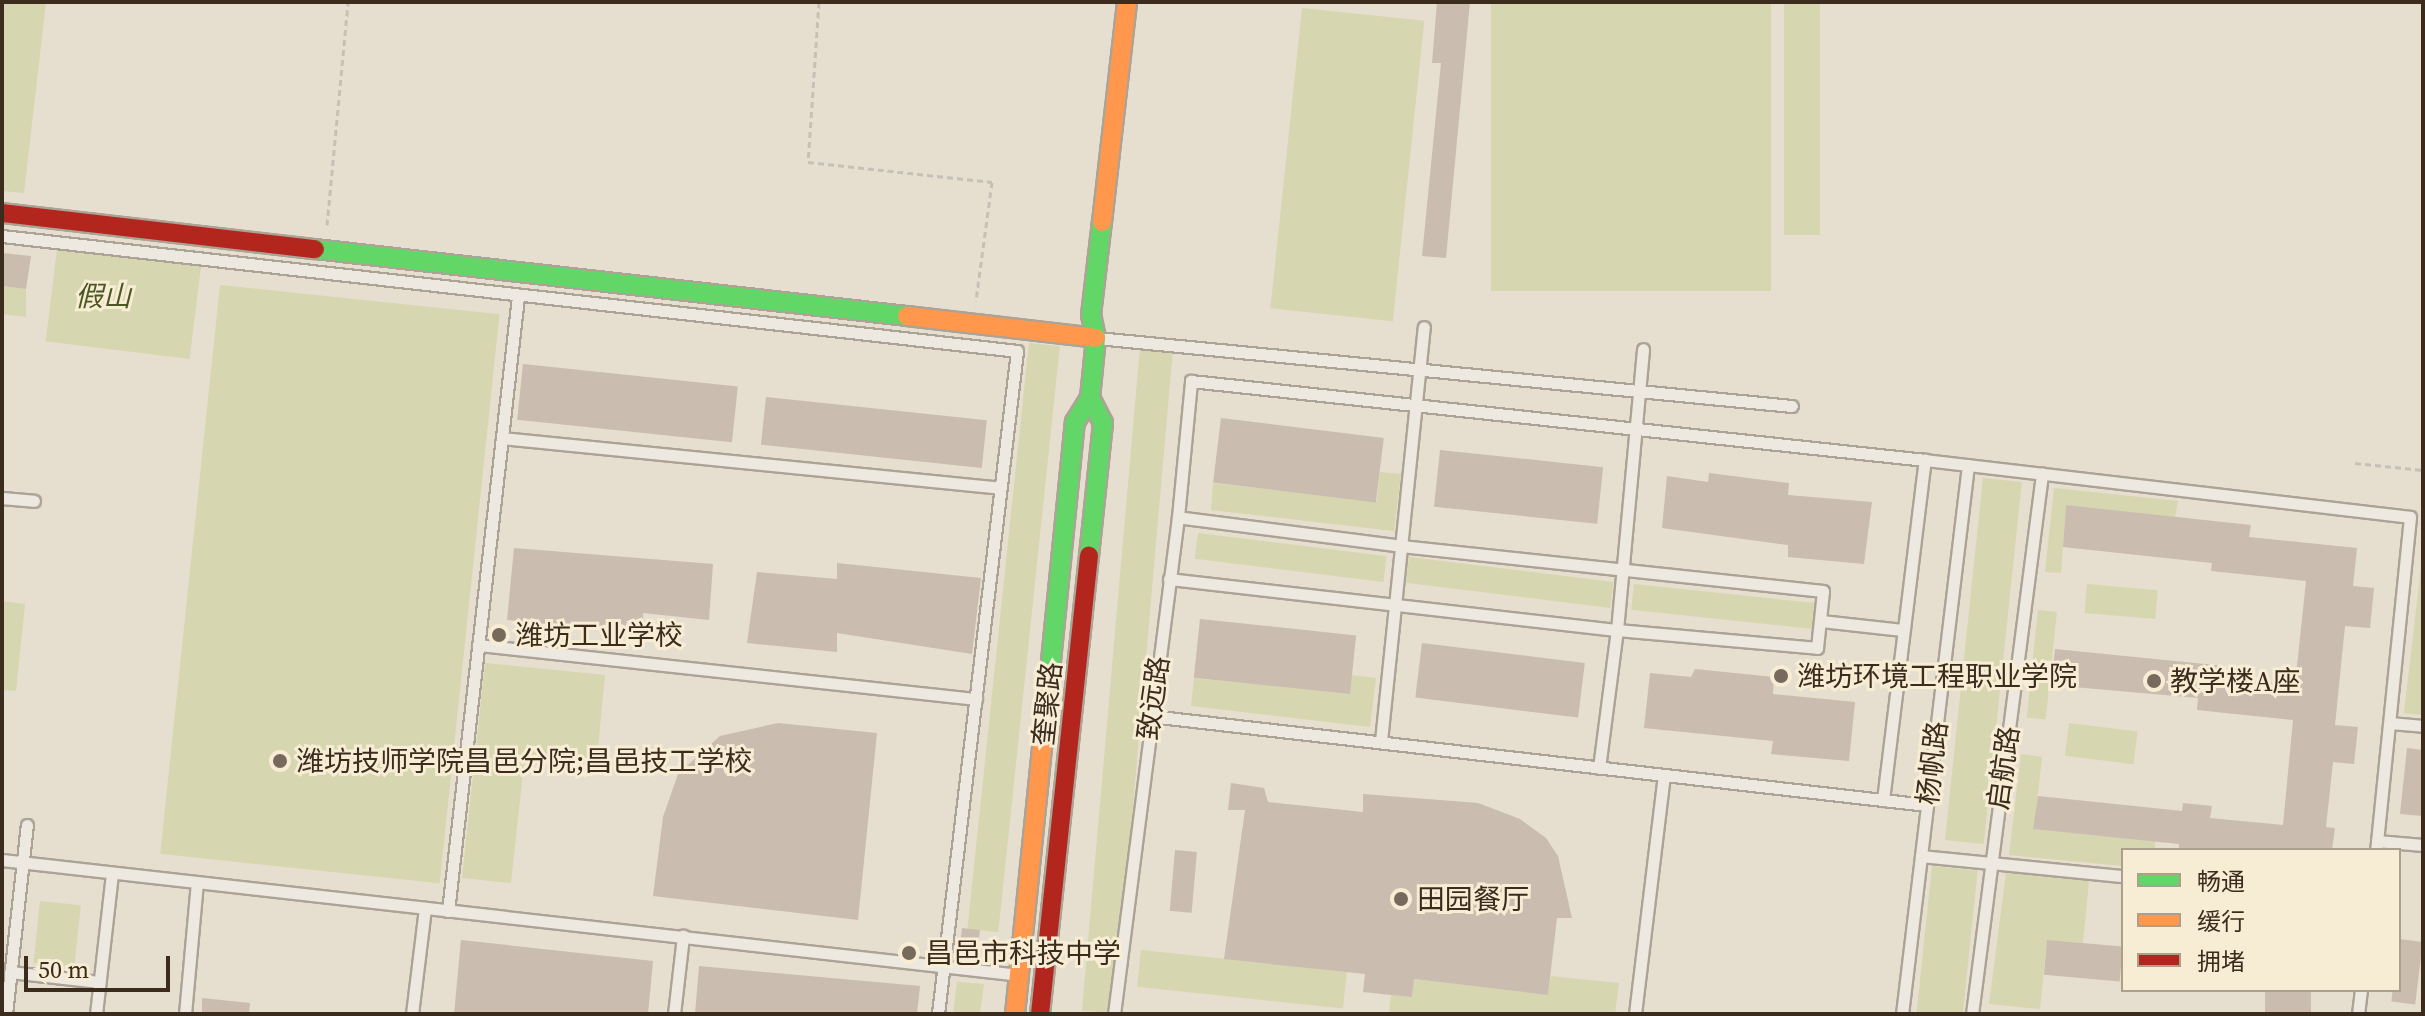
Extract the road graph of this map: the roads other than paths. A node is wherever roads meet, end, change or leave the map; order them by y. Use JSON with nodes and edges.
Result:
{"nodes":[{"id":1,"x":1127,"y":2,"type":"edge"},
{"id":2,"x":2,"y":213,"type":"edge"},
{"id":3,"x":2,"y":236,"type":"edge"},
{"id":4,"x":518,"y":297,"type":"junction"},
{"id":5,"x":1424,"y":327,"type":"dead end"},
{"id":6,"x":1096,"y":338,"type":"junction"},
{"id":7,"x":1643,"y":349,"type":"dead end"},
{"id":8,"x":1420,"y":370,"type":"junction"},
{"id":9,"x":1639,"y":392,"type":"junction"},
{"id":10,"x":1090,"y":398,"type":"junction"},
{"id":11,"x":1792,"y":406,"type":"dead end"},
{"id":12,"x":1417,"y":408,"type":"junction"},
{"id":13,"x":1635,"y":431,"type":"junction"},
{"id":14,"x":502,"y":438,"type":"junction"},
{"id":15,"x":1925,"y":460,"type":"junction"},
{"id":16,"x":1968,"y":465,"type":"junction"},
{"id":17,"x":2042,"y":474,"type":"junction"},
{"id":18,"x":999,"y":488,"type":"junction"},
{"id":19,"x":2,"y":498,"type":"edge"},
{"id":20,"x":34,"y":501,"type":"dead end"},
{"id":21,"x":1178,"y":517,"type":"junction"},
{"id":22,"x":1403,"y":546,"type":"junction"},
{"id":23,"x":1622,"y":570,"type":"junction"},
{"id":24,"x":1169,"y":579,"type":"junction"},
{"id":25,"x":1396,"y":604,"type":"junction"},
{"id":26,"x":1821,"y":621,"type":"junction"},
{"id":27,"x":1617,"y":630,"type":"junction"},
{"id":28,"x":1903,"y":630,"type":"junction"},
{"id":29,"x":478,"y":645,"type":"junction"},
{"id":30,"x":976,"y":699,"type":"junction"},
{"id":31,"x":1150,"y":716,"type":"junction"},
{"id":32,"x":2390,"y":723,"type":"junction"},
{"id":33,"x":2423,"y":726,"type":"edge"},
{"id":34,"x":1381,"y":741,"type":"junction"},
{"id":35,"x":1599,"y":768,"type":"junction"},
{"id":36,"x":1664,"y":776,"type":"junction"},
{"id":37,"x":1883,"y":800,"type":"junction"},
{"id":38,"x":1926,"y":805,"type":"junction"},
{"id":39,"x":27,"y":825,"type":"dead end"},
{"id":40,"x":2423,"y":845,"type":"edge"},
{"id":41,"x":2377,"y":846,"type":"edge"},
{"id":42,"x":1921,"y":856,"type":"junction"},
{"id":43,"x":2,"y":860,"type":"edge"},
{"id":44,"x":23,"y":862,"type":"junction"},
{"id":45,"x":1990,"y":863,"type":"junction"},
{"id":46,"x":112,"y":873,"type":"junction"},
{"id":47,"x":2121,"y":876,"type":"edge"},
{"id":48,"x":197,"y":883,"type":"junction"},
{"id":49,"x":425,"y":908,"type":"junction"},
{"id":50,"x":448,"y":911,"type":"junction"},
{"id":51,"x":683,"y":936,"type":"junction"},
{"id":52,"x":944,"y":965,"type":"junction"},
{"id":53,"x":10,"y":972,"type":"junction"},
{"id":54,"x":1020,"y":975,"type":"junction"},
{"id":55,"x":99,"y":982,"type":"junction"},
{"id":56,"x":2361,"y":992,"type":"edge"},
{"id":57,"x":6,"y":1014,"type":"edge"},
{"id":58,"x":96,"y":1014,"type":"edge"},
{"id":59,"x":185,"y":1014,"type":"edge"},
{"id":60,"x":412,"y":1014,"type":"edge"},
{"id":61,"x":674,"y":1014,"type":"edge"},
{"id":62,"x":938,"y":1014,"type":"edge"},
{"id":63,"x":1015,"y":1014,"type":"edge"},
{"id":64,"x":1040,"y":1014,"type":"edge"},
{"id":65,"x":1114,"y":1014,"type":"edge"},
{"id":66,"x":1635,"y":1014,"type":"edge"},
{"id":67,"x":1902,"y":1014,"type":"edge"},
{"id":68,"x":1972,"y":1014,"type":"edge"},
{"id":69,"x":2358,"y":1014,"type":"edge"}],
"edges":[{"from":1,"to":6,"type":"street","name":"奎聚路"},
{"from":2,"to":6,"type":"street"},
{"from":3,"to":4,"type":"lane"},
{"from":4,"to":14,"type":"lane"},
{"from":4,"to":18,"type":"lane"},
{"from":5,"to":8,"type":"lane"},
{"from":6,"to":8,"type":"lane"},
{"from":6,"to":10,"type":"street","name":"奎聚路"},
{"from":7,"to":9,"type":"lane"},
{"from":8,"to":9,"type":"lane"},
{"from":8,"to":12,"type":"lane"},
{"from":9,"to":11,"type":"lane"},
{"from":9,"to":13,"type":"lane"},
{"from":10,"to":54,"type":"street","name":"奎聚路"},
{"from":10,"to":64,"type":"street","name":"奎聚路"},
{"from":12,"to":13,"type":"lane"},
{"from":12,"to":21,"type":"lane","name":"致远路"},
{"from":12,"to":22,"type":"lane"},
{"from":13,"to":15,"type":"lane"},
{"from":13,"to":23,"type":"lane"},
{"from":14,"to":18,"type":"lane"},
{"from":14,"to":29,"type":"lane"},
{"from":15,"to":16,"type":"lane"},
{"from":15,"to":28,"type":"lane"},
{"from":16,"to":17,"type":"lane"},
{"from":16,"to":38,"type":"lane","name":"杨帆路"},
{"from":17,"to":32,"type":"lane"},
{"from":17,"to":45,"type":"lane","name":"启航路"},
{"from":18,"to":30,"type":"lane"},
{"from":19,"to":20,"type":"lane"},
{"from":21,"to":22,"type":"lane"},
{"from":21,"to":24,"type":"lane","name":"致远路"},
{"from":22,"to":23,"type":"lane"},
{"from":22,"to":25,"type":"lane"},
{"from":23,"to":26,"type":"lane"},
{"from":23,"to":27,"type":"lane"},
{"from":24,"to":25,"type":"lane"},
{"from":24,"to":31,"type":"lane","name":"致远路"},
{"from":25,"to":27,"type":"lane"},
{"from":25,"to":34,"type":"lane"},
{"from":26,"to":27,"type":"lane"},
{"from":26,"to":28,"type":"lane"},
{"from":27,"to":35,"type":"lane"},
{"from":28,"to":37,"type":"lane"},
{"from":29,"to":30,"type":"lane"},
{"from":29,"to":50,"type":"lane"},
{"from":30,"to":52,"type":"lane"},
{"from":31,"to":34,"type":"lane"},
{"from":31,"to":65,"type":"lane","name":"致远路"},
{"from":32,"to":33,"type":"lane"},
{"from":32,"to":41,"type":"lane"},
{"from":34,"to":35,"type":"lane"},
{"from":35,"to":36,"type":"lane"},
{"from":36,"to":37,"type":"lane"},
{"from":36,"to":66,"type":"lane"},
{"from":37,"to":38,"type":"lane"},
{"from":38,"to":42,"type":"lane","name":"杨帆路"},
{"from":39,"to":44,"type":"lane"},
{"from":40,"to":41,"type":"lane"},
{"from":42,"to":45,"type":"lane"},
{"from":42,"to":67,"type":"lane","name":"杨帆路"},
{"from":43,"to":44,"type":"lane"},
{"from":44,"to":46,"type":"lane"},
{"from":44,"to":53,"type":"lane"},
{"from":45,"to":47,"type":"lane"},
{"from":45,"to":68,"type":"lane","name":"启航路"},
{"from":46,"to":48,"type":"lane"},
{"from":46,"to":55,"type":"lane"},
{"from":48,"to":49,"type":"lane"},
{"from":48,"to":59,"type":"lane"},
{"from":49,"to":50,"type":"lane"},
{"from":49,"to":60,"type":"lane"},
{"from":50,"to":51,"type":"lane"},
{"from":51,"to":52,"type":"lane"},
{"from":51,"to":61,"type":"lane"},
{"from":52,"to":54,"type":"lane"},
{"from":52,"to":62,"type":"lane"},
{"from":53,"to":55,"type":"lane"},
{"from":53,"to":57,"type":"lane"},
{"from":54,"to":63,"type":"street","name":"奎聚路"},
{"from":55,"to":58,"type":"lane"},
{"from":56,"to":69,"type":"lane"}]}
